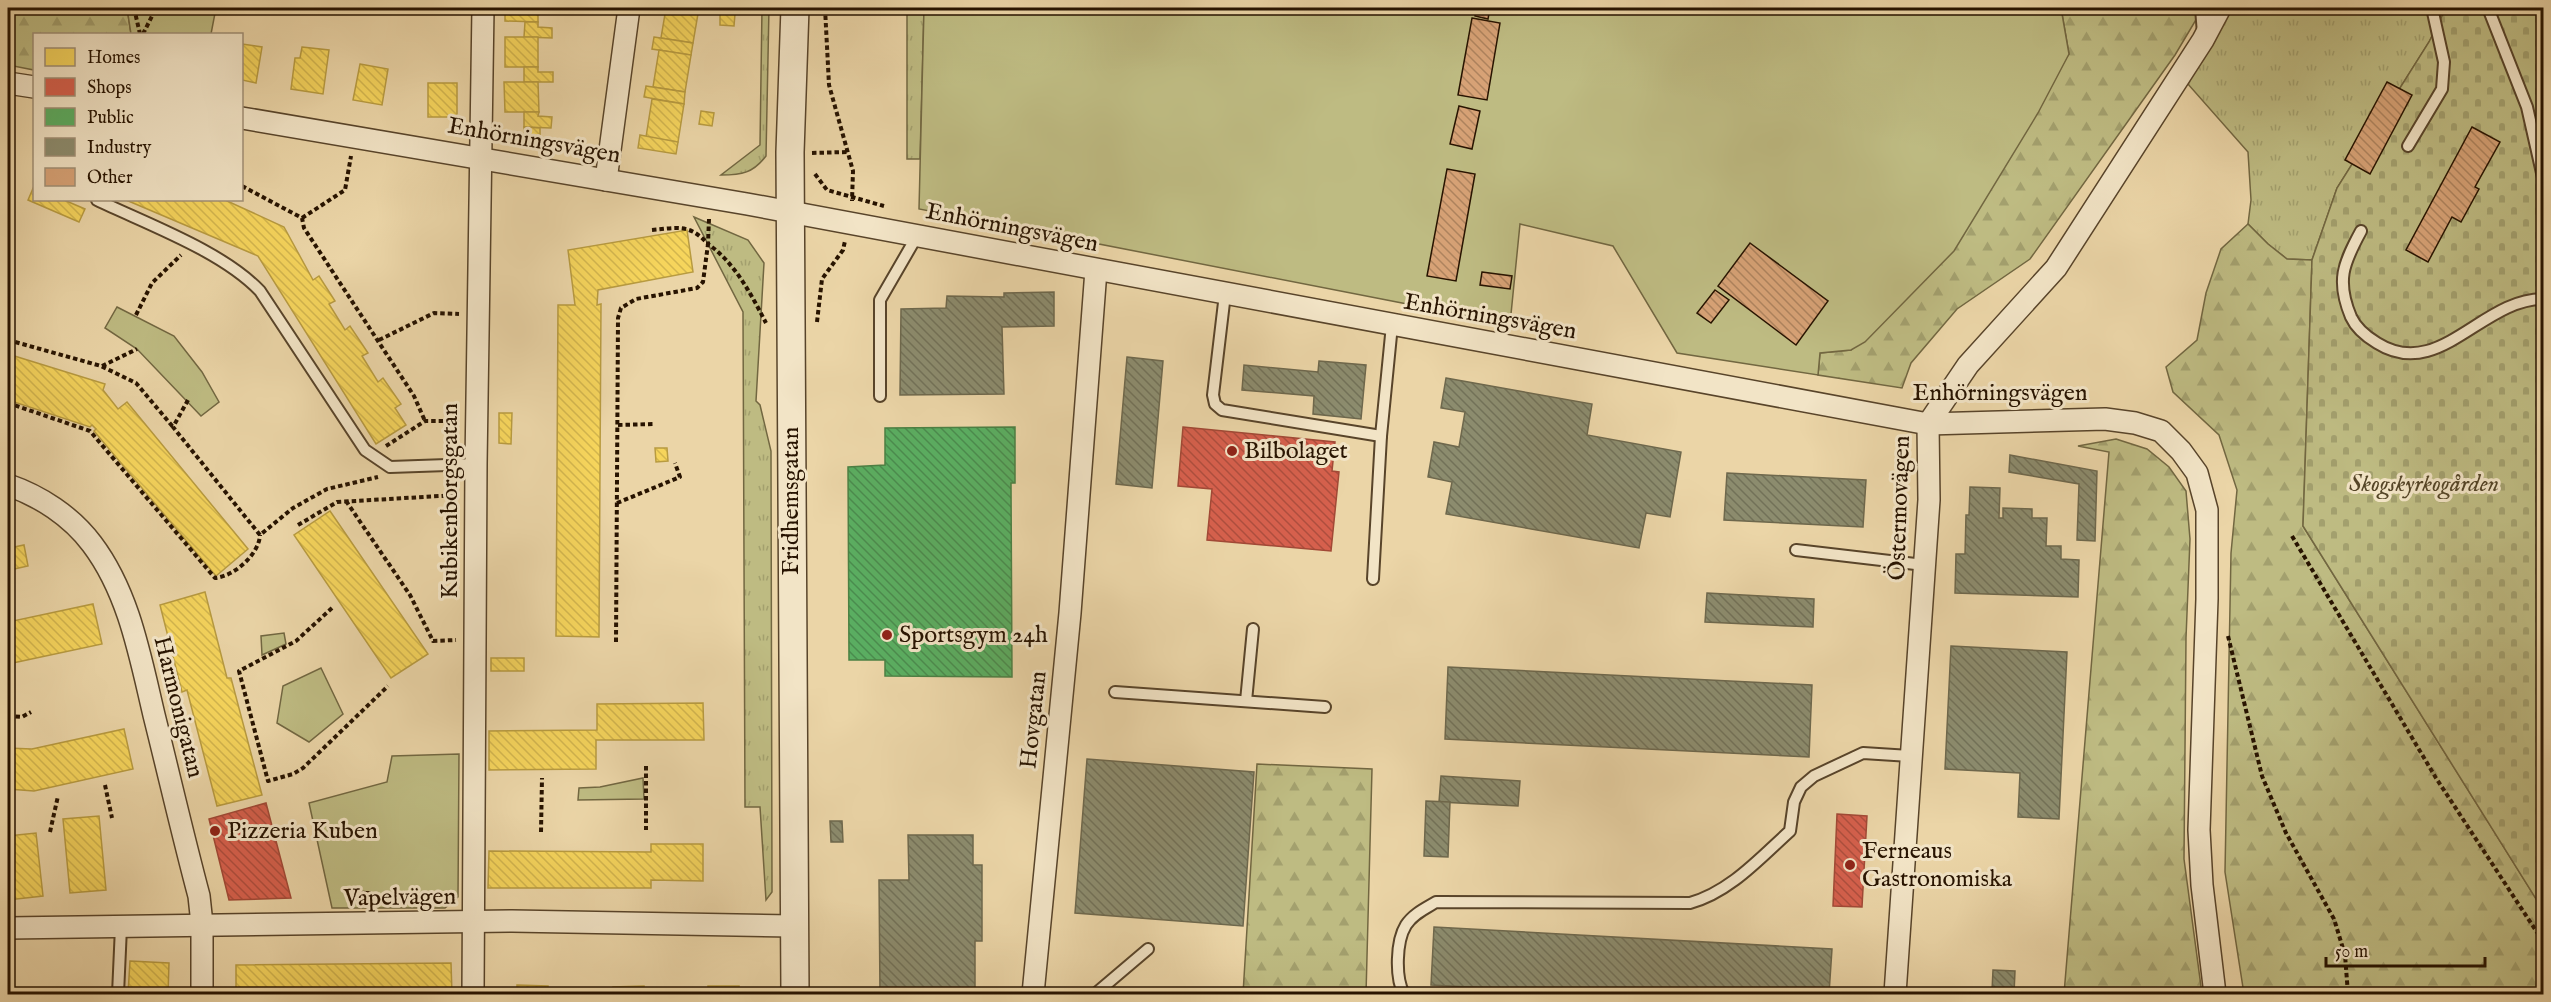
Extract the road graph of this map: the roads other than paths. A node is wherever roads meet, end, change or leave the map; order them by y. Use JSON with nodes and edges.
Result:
{"nodes":[{"id":1,"x":483,"y":8,"type":"edge"},
{"id":2,"x":629,"y":8,"type":"edge"},
{"id":3,"x":795,"y":8,"type":"edge"},
{"id":4,"x":2201,"y":8,"type":"edge"},
{"id":5,"x":2220,"y":8,"type":"edge"},
{"id":6,"x":2432,"y":8,"type":"edge"},
{"id":7,"x":2488,"y":8,"type":"edge"},
{"id":8,"x":2203,"y":40,"type":"junction"},
{"id":9,"x":8,"y":83,"type":"edge"},
{"id":10,"x":33,"y":87,"type":"edge"},
{"id":11,"x":243,"y":118,"type":"edge"},
{"id":12,"x":2408,"y":147,"type":"dead end"},
{"id":13,"x":479,"y":158,"type":"junction"},
{"id":14,"x":606,"y":180,"type":"junction"},
{"id":15,"x":2544,"y":182,"type":"edge"},
{"id":16,"x":99,"y":201,"type":"edge"},
{"id":17,"x":791,"y":213,"type":"junction"},
{"id":18,"x":2361,"y":231,"type":"dead end"},
{"id":19,"x":916,"y":236,"type":"junction"},
{"id":20,"x":1096,"y":270,"type":"junction"},
{"id":21,"x":1225,"y":294,"type":"junction"},
{"id":22,"x":2544,"y":298,"type":"edge"},
{"id":23,"x":1392,"y":325,"type":"junction"},
{"id":24,"x":880,"y":396,"type":"dead end"},
{"id":25,"x":1928,"y":423,"type":"junction"},
{"id":26,"x":1381,"y":436,"type":"junction"},
{"id":27,"x":476,"y":464,"type":"junction"},
{"id":28,"x":8,"y":485,"type":"edge"},
{"id":29,"x":1796,"y":550,"type":"dead end"},
{"id":30,"x":1924,"y":565,"type":"junction"},
{"id":31,"x":1373,"y":579,"type":"dead end"},
{"id":32,"x":1253,"y":629,"type":"dead end"},
{"id":33,"x":1115,"y":692,"type":"dead end"},
{"id":34,"x":1246,"y":701,"type":"junction"},
{"id":35,"x":1325,"y":706,"type":"dead end"},
{"id":36,"x":1910,"y":756,"type":"junction"},
{"id":37,"x":472,"y":922,"type":"junction"},
{"id":38,"x":202,"y":924,"type":"junction"},
{"id":39,"x":792,"y":926,"type":"junction"},
{"id":40,"x":121,"y":927,"type":"junction"},
{"id":41,"x":8,"y":928,"type":"edge"},
{"id":42,"x":1148,"y":949,"type":"dead end"},
{"id":43,"x":118,"y":994,"type":"edge"},
{"id":44,"x":202,"y":994,"type":"edge"},
{"id":45,"x":473,"y":994,"type":"edge"},
{"id":46,"x":795,"y":994,"type":"edge"},
{"id":47,"x":1033,"y":994,"type":"edge"},
{"id":48,"x":1095,"y":994,"type":"edge"},
{"id":49,"x":1404,"y":994,"type":"edge"},
{"id":50,"x":1895,"y":994,"type":"edge"},
{"id":51,"x":2215,"y":994,"type":"edge"}],
"edges":[{"from":1,"to":13,"type":"street","name":"Kubikenborgsgatan"},
{"from":2,"to":14,"type":"street"},
{"from":3,"to":17,"type":"street","name":"Fridhemsgatan"},
{"from":4,"to":8,"type":"lane"},
{"from":5,"to":8,"type":"street","name":"Östermovägen"},
{"from":6,"to":12,"type":"lane"},
{"from":7,"to":15,"type":"lane"},
{"from":8,"to":25,"type":"street","name":"Östermovägen"},
{"from":9,"to":10,"type":"street"},
{"from":11,"to":13,"type":"street","name":"Enhörningsvägen"},
{"from":13,"to":14,"type":"street","name":"Enhörningsvägen"},
{"from":13,"to":27,"type":"street","name":"Kubikenborgsgatan"},
{"from":14,"to":17,"type":"street","name":"Enhörningsvägen"},
{"from":16,"to":27,"type":"lane"},
{"from":17,"to":19,"type":"street","name":"Enhörningsvägen"},
{"from":17,"to":39,"type":"street","name":"Fridhemsgatan"},
{"from":18,"to":22,"type":"lane"},
{"from":19,"to":20,"type":"street","name":"Enhörningsvägen"},
{"from":19,"to":24,"type":"lane"},
{"from":20,"to":21,"type":"street","name":"Enhörningsvägen"},
{"from":20,"to":47,"type":"street","name":"Hovgatan"},
{"from":21,"to":23,"type":"street","name":"Enhörningsvägen"},
{"from":21,"to":26,"type":"lane"},
{"from":23,"to":25,"type":"street","name":"Enhörningsvägen"},
{"from":23,"to":26,"type":"lane"},
{"from":25,"to":30,"type":"street","name":"Östermovägen"},
{"from":25,"to":51,"type":"street","name":"Enhörningsvägen"},
{"from":26,"to":31,"type":"lane"},
{"from":27,"to":37,"type":"street","name":"Kubikenborgsgatan"},
{"from":28,"to":38,"type":"street","name":"Harmonigatan"},
{"from":29,"to":30,"type":"lane"},
{"from":30,"to":36,"type":"street","name":"Östermovägen"},
{"from":32,"to":34,"type":"lane"},
{"from":33,"to":34,"type":"lane"},
{"from":34,"to":35,"type":"lane"},
{"from":36,"to":49,"type":"lane"},
{"from":36,"to":50,"type":"street","name":"Östermovägen"},
{"from":37,"to":38,"type":"street","name":"Vapelvägen"},
{"from":37,"to":39,"type":"street","name":"Vapelvägen"},
{"from":37,"to":45,"type":"street","name":"Kubikenborgsgatan"},
{"from":38,"to":40,"type":"street","name":"Vapelvägen"},
{"from":38,"to":44,"type":"street","name":"Harmonigatan"},
{"from":39,"to":46,"type":"street","name":"Fridhemsgatan"},
{"from":40,"to":41,"type":"street","name":"Vapelvägen"},
{"from":40,"to":43,"type":"lane"},
{"from":42,"to":48,"type":"lane"}]}
